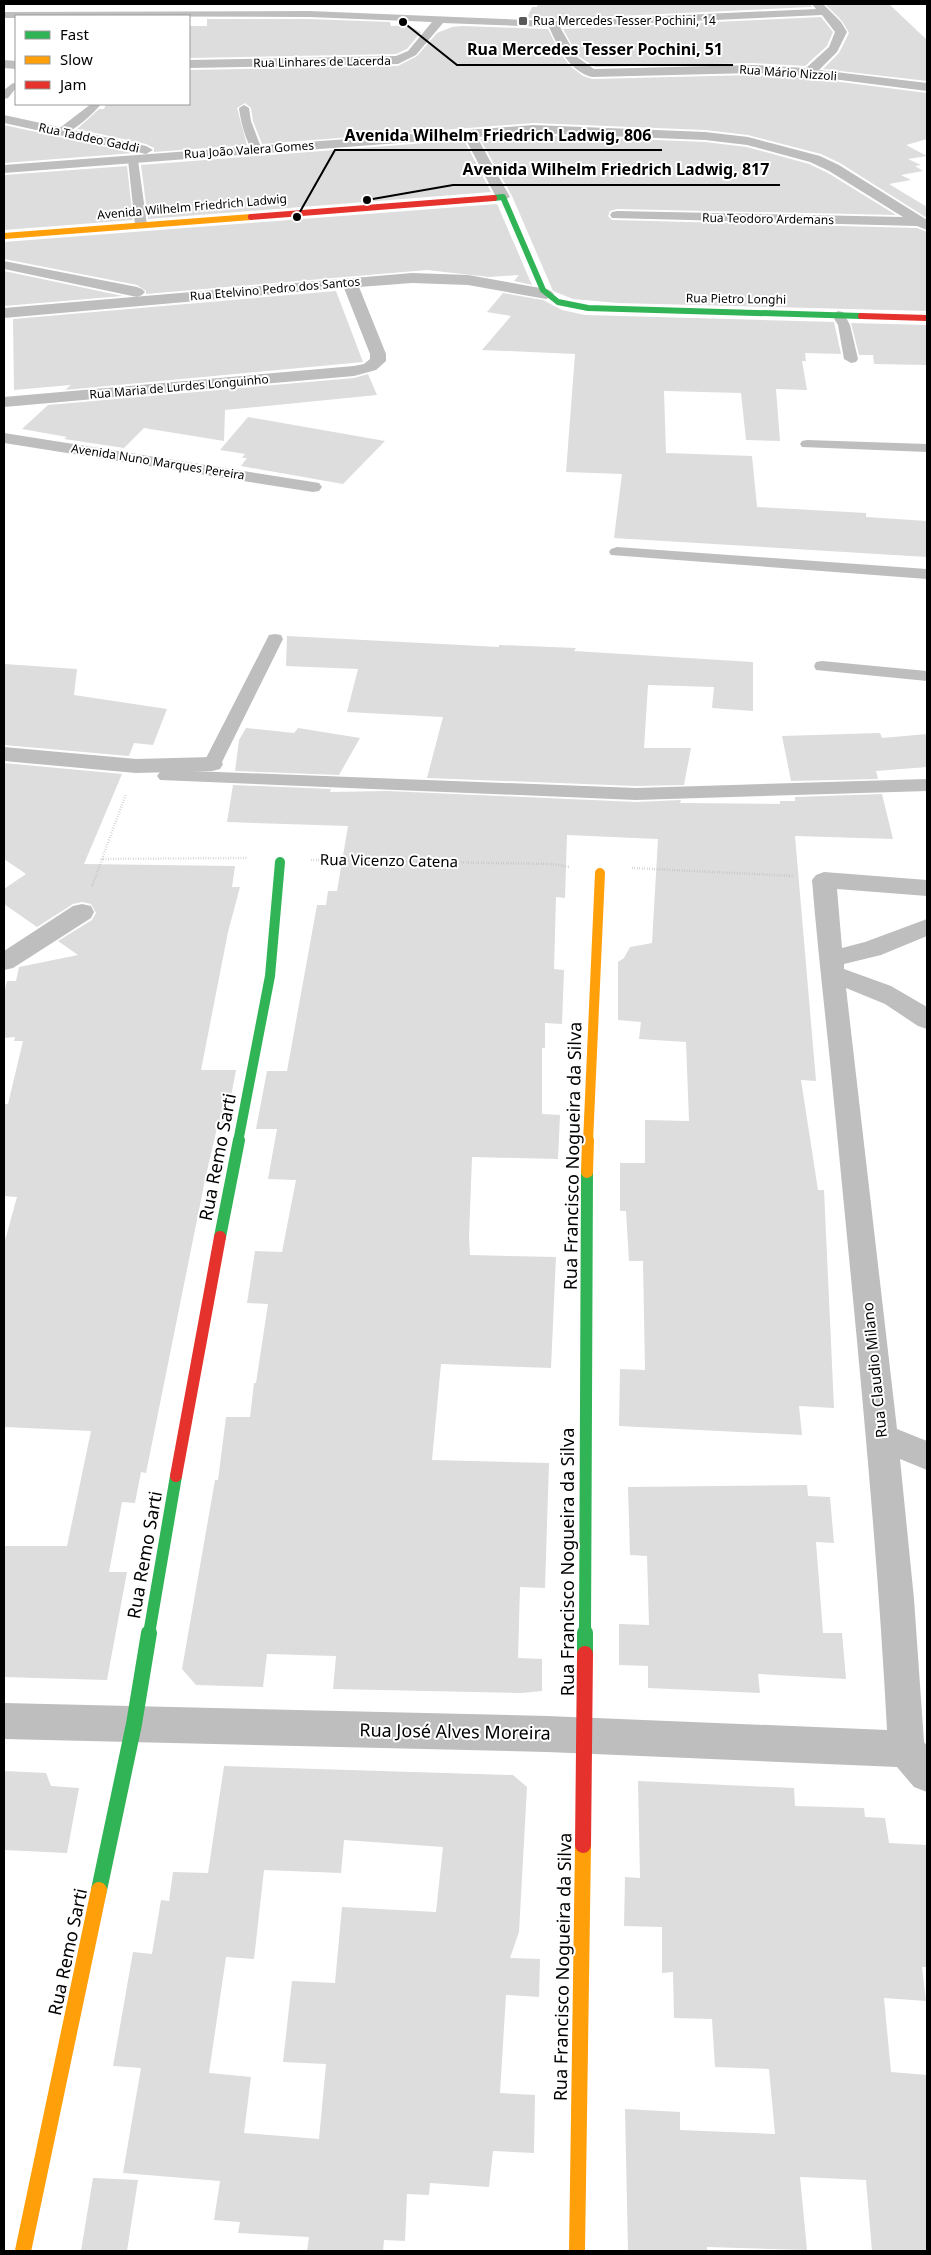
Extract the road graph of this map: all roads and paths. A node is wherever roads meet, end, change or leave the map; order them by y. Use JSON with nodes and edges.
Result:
{"nodes":[{"id":1,"x":821,"y":8,"type":"edge"},
{"id":2,"x":190,"y":15,"type":"edge"},
{"id":3,"x":439,"y":20,"type":"junction"},
{"id":4,"x":553,"y":24,"type":"junction"},
{"id":5,"x":190,"y":64,"type":"edge"},
{"id":6,"x":809,"y":72,"type":"junction"},
{"id":7,"x":12,"y":86,"type":"dead end"},
{"id":8,"x":927,"y":87,"type":"edge"},
{"id":9,"x":4,"y":96,"type":"edge"},
{"id":10,"x":95,"y":105,"type":"edge"},
{"id":11,"x":244,"y":108,"type":"dead end"},
{"id":12,"x":4,"y":119,"type":"edge"},
{"id":13,"x":61,"y":132,"type":"junction"},
{"id":14,"x":469,"y":134,"type":"junction"},
{"id":15,"x":257,"y":150,"type":"junction"},
{"id":16,"x":175,"y":156,"type":"junction"},
{"id":17,"x":133,"y":160,"type":"junction"},
{"id":18,"x":4,"y":169,"type":"edge"},
{"id":19,"x":503,"y":197,"type":"junction"},
{"id":20,"x":616,"y":215,"type":"dead end"},
{"id":21,"x":924,"y":224,"type":"edge"},
{"id":22,"x":141,"y":225,"type":"junction"},
{"id":23,"x":4,"y":236,"type":"edge"},
{"id":24,"x":4,"y":265,"type":"edge"},
{"id":25,"x":349,"y":282,"type":"junction"},
{"id":26,"x":546,"y":294,"type":"junction"},
{"id":27,"x":166,"y":298,"type":"junction"},
{"id":28,"x":4,"y":313,"type":"edge"},
{"id":29,"x":838,"y":315,"type":"junction"},
{"id":30,"x":927,"y":318,"type":"edge"},
{"id":31,"x":851,"y":359,"type":"dead end"},
{"id":32,"x":4,"y":402,"type":"edge"},
{"id":33,"x":4,"y":438,"type":"edge"},
{"id":34,"x":807,"y":444,"type":"dead end"},
{"id":35,"x":927,"y":448,"type":"edge"},
{"id":36,"x":313,"y":487,"type":"dead end"},
{"id":37,"x":617,"y":552,"type":"dead end"},
{"id":38,"x":927,"y":574,"type":"edge"},
{"id":39,"x":275,"y":639,"type":"dead end"},
{"id":40,"x":822,"y":666,"type":"dead end"},
{"id":41,"x":927,"y":676,"type":"edge"},
{"id":42,"x":4,"y":754,"type":"edge"},
{"id":43,"x":212,"y":764,"type":"joint"},
{"id":44,"x":136,"y":766,"type":"junction"},
{"id":45,"x":166,"y":776,"type":"dead end"},
{"id":46,"x":927,"y":785,"type":"edge"},
{"id":47,"x":102,"y":859,"type":"junction"},
{"id":48,"x":280,"y":862,"type":"junction"},
{"id":49,"x":600,"y":873,"type":"junction"},
{"id":50,"x":824,"y":880,"type":"junction"},
{"id":51,"x":927,"y":888,"type":"edge"},
{"id":52,"x":82,"y":912,"type":"joint"},
{"id":53,"x":927,"y":927,"type":"edge"},
{"id":54,"x":4,"y":962,"type":"edge"},
{"id":55,"x":832,"y":966,"type":"junction"},
{"id":56,"x":927,"y":1020,"type":"edge"},
{"id":57,"x":882,"y":1436,"type":"junction"},
{"id":58,"x":927,"y":1456,"type":"edge"},
{"id":59,"x":4,"y":1721,"type":"edge"},
{"id":60,"x":134,"y":1724,"type":"junction"},
{"id":61,"x":584,"y":1735,"type":"junction"},
{"id":62,"x":916,"y":1762,"type":"edge"},
{"id":63,"x":24,"y":2251,"type":"edge"},
{"id":64,"x":577,"y":2251,"type":"edge"}],
"edges":[{"from":1,"to":4,"type":"street"},
{"from":1,"to":6,"type":"street"},
{"from":2,"to":3,"type":"street"},
{"from":3,"to":4,"type":"street"},
{"from":3,"to":5,"type":"street","name":"Rua Linhares de Lacerda"},
{"from":4,"to":6,"type":"street","name":"Rua Mário Nizzoli"},
{"from":6,"to":8,"type":"street","name":"Rua Mário Nizzoli"},
{"from":7,"to":9,"type":"lane"},
{"from":10,"to":13,"type":"lane"},
{"from":11,"to":15,"type":"lane"},
{"from":12,"to":13,"type":"street","name":"Rua Taddeo Gaddi"},
{"from":13,"to":16,"type":"street","name":"Rua Taddeo Gaddi"},
{"from":14,"to":15,"type":"street","name":"Rua João Valera Gomes"},
{"from":14,"to":19,"type":"street"},
{"from":14,"to":21,"type":"street","name":"Rua João Valera Gomes"},
{"from":15,"to":16,"type":"street","name":"Rua João Valera Gomes"},
{"from":16,"to":17,"type":"street","name":"Rua João Valera Gomes"},
{"from":17,"to":18,"type":"street","name":"Rua João Valera Gomes"},
{"from":17,"to":22,"type":"lane"},
{"from":19,"to":22,"type":"street","name":"Avenida Wilhelm Friedrich Ladwig"},
{"from":19,"to":26,"type":"street"},
{"from":20,"to":21,"type":"street","name":"Rua Teodoro Ardemans"},
{"from":22,"to":23,"type":"street","name":"Avenida Wilhelm Friedrich Ladwig"},
{"from":24,"to":27,"type":"street"},
{"from":25,"to":26,"type":"street","name":"Rua Etelvino Pedro dos Santos"},
{"from":25,"to":27,"type":"street","name":"Rua Etelvino Pedro dos Santos"},
{"from":25,"to":32,"type":"street","name":"Rua Maria de Lurdes Longuinho"},
{"from":26,"to":29,"type":"street","name":"Rua Pietro Longhi"},
{"from":27,"to":28,"type":"street","name":"Rua Etelvino Pedro dos Santos"},
{"from":29,"to":30,"type":"street","name":"Rua Pietro Longhi"},
{"from":29,"to":31,"type":"lane"},
{"from":33,"to":36,"type":"street","name":"Avenida Nuno Marques Pereira"},
{"from":34,"to":35,"type":"lane"},
{"from":37,"to":38,"type":"lane"},
{"from":39,"to":43,"type":"lane"},
{"from":40,"to":41,"type":"lane"},
{"from":42,"to":44,"type":"street"},
{"from":43,"to":44,"type":"street"},
{"from":44,"to":47,"type":"path"},
{"from":45,"to":46,"type":"lane"},
{"from":47,"to":48,"type":"path","name":"Rua Vicenzo Catena"},
{"from":47,"to":52,"type":"path"},
{"from":48,"to":49,"type":"path","name":"Rua Vicenzo Catena"},
{"from":48,"to":60,"type":"street","name":"Rua Remo Sarti"},
{"from":49,"to":50,"type":"path","name":"Rua Vicenzo Catena"},
{"from":49,"to":61,"type":"street","name":"Rua Francisco Nogueira da Silva"},
{"from":50,"to":51,"type":"street"},
{"from":50,"to":55,"type":"street","name":"Rua Claudio Milano"},
{"from":52,"to":54,"type":"street"},
{"from":53,"to":55,"type":"street"},
{"from":55,"to":56,"type":"street"},
{"from":55,"to":57,"type":"street","name":"Rua Claudio Milano"},
{"from":57,"to":58,"type":"street"},
{"from":57,"to":62,"type":"street","name":"Rua Claudio Milano"},
{"from":59,"to":60,"type":"street","name":"Rua José Alves Moreira"},
{"from":60,"to":61,"type":"street","name":"Rua José Alves Moreira"},
{"from":60,"to":63,"type":"street","name":"Rua Remo Sarti"},
{"from":61,"to":62,"type":"street","name":"Rua José Alves Moreira"},
{"from":61,"to":64,"type":"street","name":"Rua Francisco Nogueira da Silva"}]}
